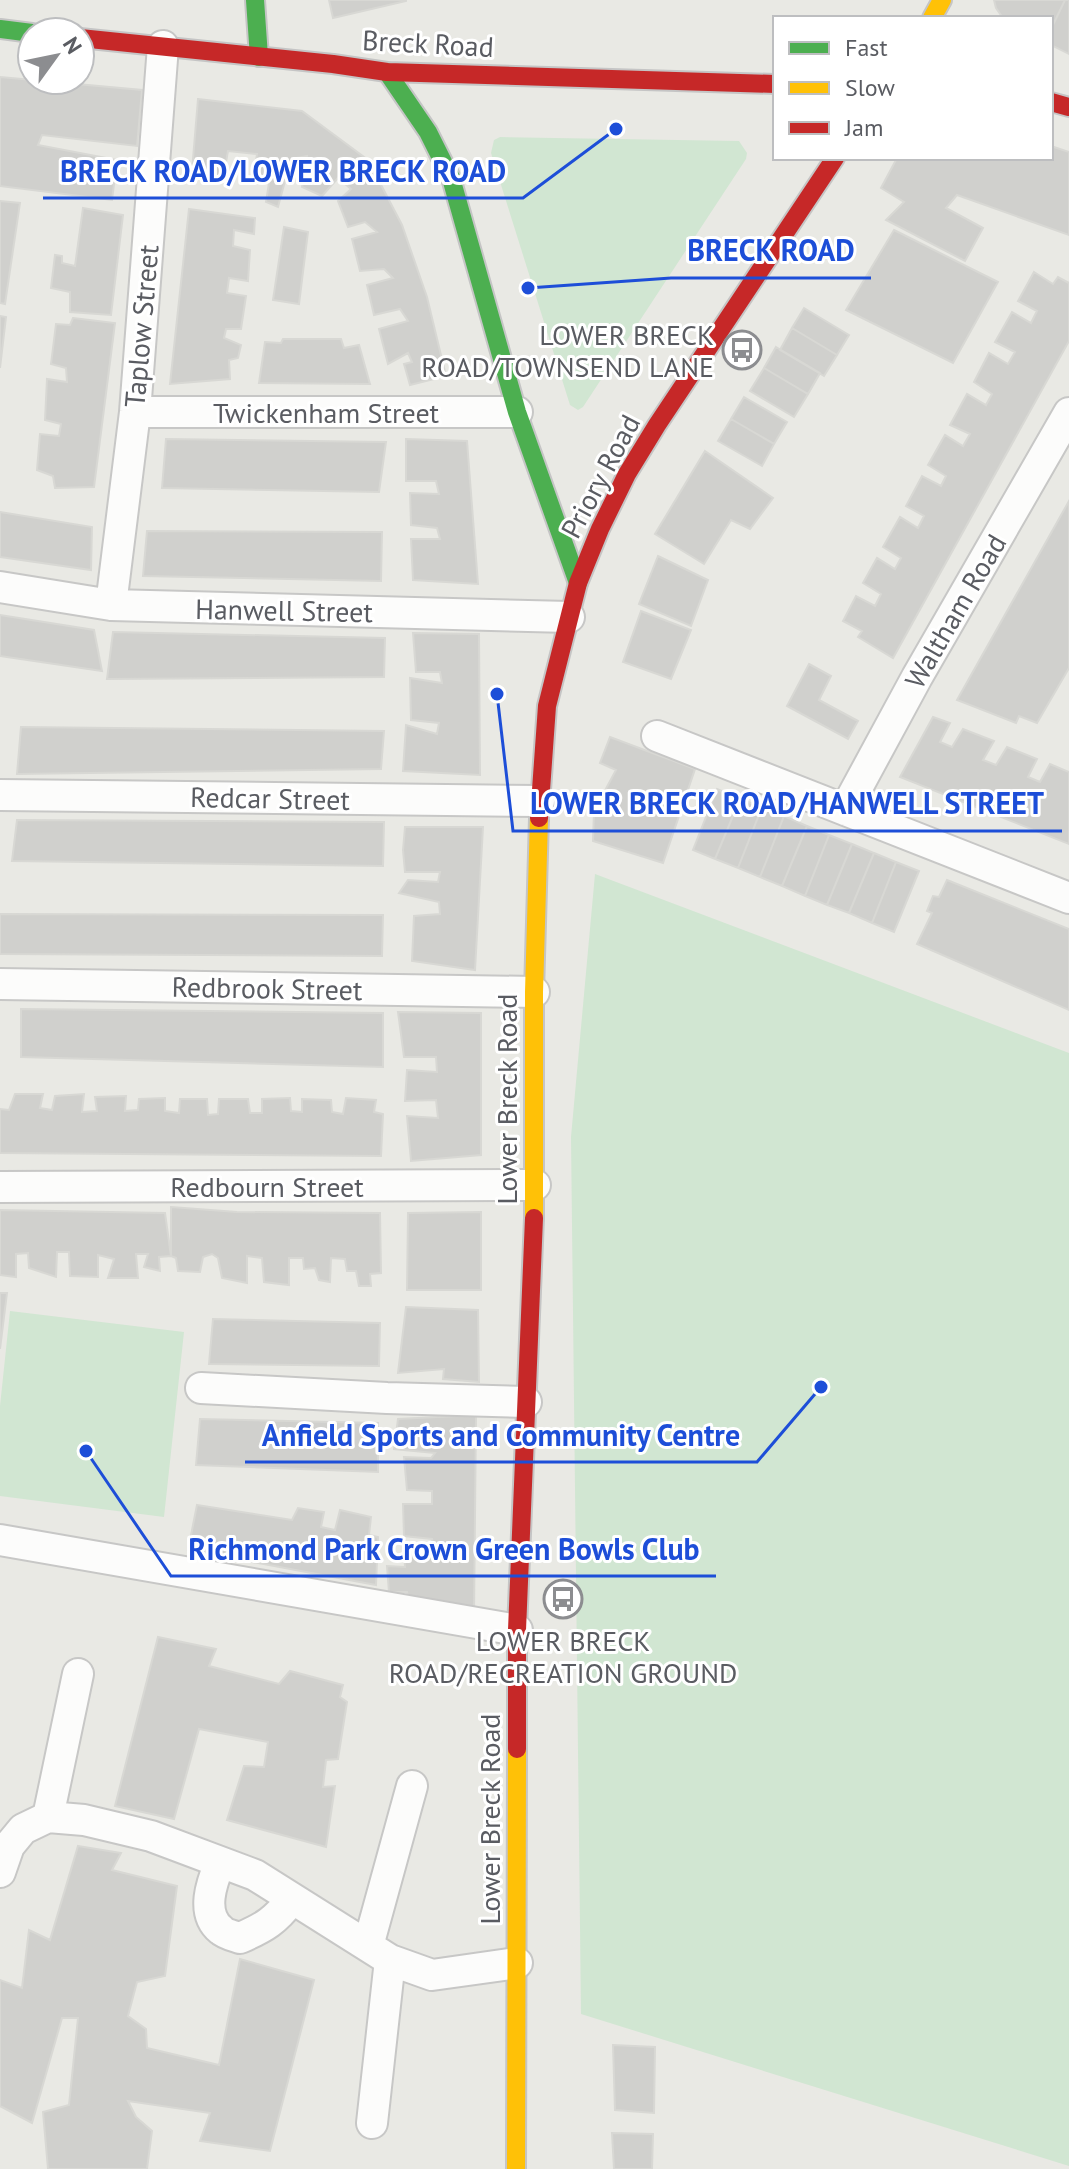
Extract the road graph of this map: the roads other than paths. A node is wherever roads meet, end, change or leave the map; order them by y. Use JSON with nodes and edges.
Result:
{"nodes":[{"id":1,"x":255,"y":0,"type":"edge"},
{"id":2,"x":96,"y":40,"type":"edge"},
{"id":3,"x":163,"y":46,"type":"junction"},
{"id":4,"x":259,"y":57,"type":"junction"},
{"id":5,"x":387,"y":72,"type":"junction"},
{"id":6,"x":773,"y":84,"type":"edge"},
{"id":7,"x":834,"y":160,"type":"edge"},
{"id":8,"x":135,"y":412,"type":"junction"},
{"id":9,"x":517,"y":412,"type":"junction"},
{"id":10,"x":1069,"y":413,"type":"edge"},
{"id":11,"x":578,"y":583,"type":"junction"},
{"id":12,"x":0,"y":587,"type":"edge"},
{"id":13,"x":111,"y":605,"type":"junction"},
{"id":14,"x":569,"y":617,"type":"junction"},
{"id":15,"x":657,"y":736,"type":"dead end"},
{"id":16,"x":0,"y":795,"type":"edge"},
{"id":17,"x":539,"y":801,"type":"junction"},
{"id":18,"x":845,"y":810,"type":"junction"},
{"id":19,"x":1069,"y":898,"type":"edge"},
{"id":20,"x":0,"y":984,"type":"edge"},
{"id":21,"x":534,"y":992,"type":"junction"},
{"id":22,"x":535,"y":1185,"type":"junction"},
{"id":23,"x":0,"y":1187,"type":"edge"},
{"id":24,"x":201,"y":1388,"type":"dead end"},
{"id":25,"x":526,"y":1402,"type":"junction"},
{"id":26,"x":0,"y":1540,"type":"edge"},
{"id":27,"x":517,"y":1630,"type":"junction"},
{"id":28,"x":78,"y":1674,"type":"dead end"},
{"id":29,"x":412,"y":1786,"type":"dead end"},
{"id":30,"x":48,"y":1817,"type":"junction"},
{"id":31,"x":220,"y":1862,"type":"junction"},
{"id":32,"x":0,"y":1872,"type":"edge"},
{"id":33,"x":292,"y":1899,"type":"junction"},
{"id":34,"x":379,"y":1953,"type":"junction"},
{"id":35,"x":517,"y":1963,"type":"junction"},
{"id":36,"x":372,"y":2123,"type":"dead end"},
{"id":37,"x":516,"y":2169,"type":"edge"}],
"edges":[{"from":1,"to":4,"type":"street"},
{"from":2,"to":3,"type":"street","name":"Breck Road"},
{"from":3,"to":4,"type":"street","name":"Breck Road"},
{"from":3,"to":8,"type":"street","name":"Taplow Street"},
{"from":4,"to":5,"type":"street","name":"Breck Road"},
{"from":5,"to":6,"type":"street","name":"Breck Road"},
{"from":5,"to":9,"type":"street"},
{"from":7,"to":11,"type":"street","name":"Priory Road"},
{"from":8,"to":9,"type":"street","name":"Twickenham Street"},
{"from":8,"to":13,"type":"street","name":"Taplow Street"},
{"from":9,"to":11,"type":"street"},
{"from":10,"to":18,"type":"street","name":"Waltham Road"},
{"from":11,"to":14,"type":"street","name":"Lower Breck Road"},
{"from":12,"to":13,"type":"street","name":"Hanwell Street"},
{"from":13,"to":14,"type":"street","name":"Hanwell Street"},
{"from":14,"to":17,"type":"street","name":"Lower Breck Road"},
{"from":15,"to":18,"type":"street"},
{"from":16,"to":17,"type":"street","name":"Redcar Street"},
{"from":17,"to":21,"type":"street","name":"Lower Breck Road"},
{"from":18,"to":19,"type":"street"},
{"from":20,"to":21,"type":"street","name":"Redbrook Street"},
{"from":21,"to":22,"type":"street","name":"Lower Breck Road"},
{"from":22,"to":23,"type":"street","name":"Redbourn Street"},
{"from":22,"to":25,"type":"street","name":"Lower Breck Road"},
{"from":24,"to":25,"type":"street"},
{"from":25,"to":27,"type":"street","name":"Lower Breck Road"},
{"from":26,"to":27,"type":"street"},
{"from":27,"to":35,"type":"street","name":"Lower Breck Road"},
{"from":28,"to":30,"type":"street"},
{"from":29,"to":34,"type":"street"},
{"from":30,"to":31,"type":"street"},
{"from":30,"to":32,"type":"street"},
{"from":31,"to":33,"type":"street"},
{"from":31,"to":33,"type":"street"},
{"from":33,"to":34,"type":"street"},
{"from":34,"to":35,"type":"street"},
{"from":34,"to":36,"type":"street"},
{"from":35,"to":37,"type":"street","name":"Lower Breck Road"}]}
